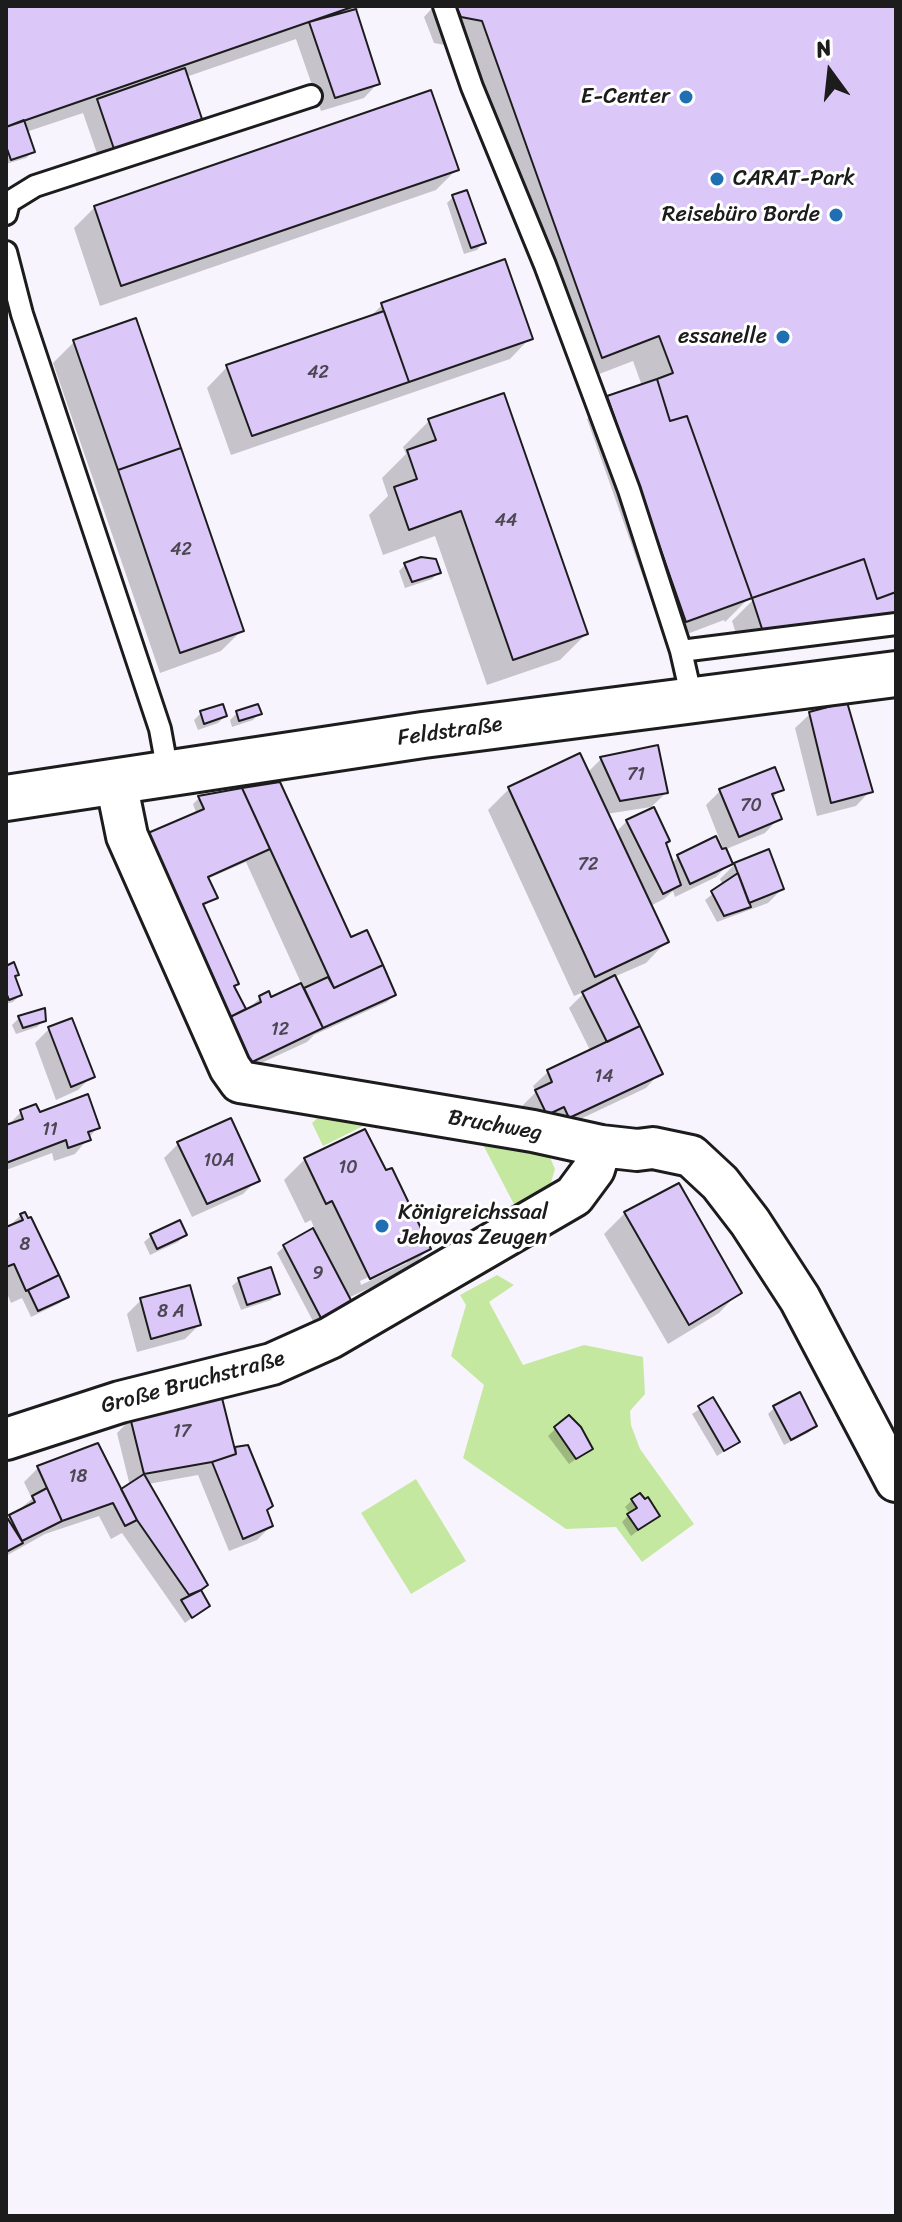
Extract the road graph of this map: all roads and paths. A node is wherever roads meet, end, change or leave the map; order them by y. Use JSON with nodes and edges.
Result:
{"nodes":[{"id":1,"x":444,"y":6,"type":"edge"},
{"id":2,"x":311,"y":96,"type":"dead end"},
{"id":3,"x":6,"y":214,"type":"edge"},
{"id":4,"x":6,"y":252,"type":"edge"},
{"id":5,"x":896,"y":624,"type":"edge"},
{"id":6,"x":681,"y":651,"type":"junction"},
{"id":7,"x":896,"y":674,"type":"edge"},
{"id":8,"x":692,"y":699,"type":"junction"},
{"id":9,"x":168,"y":773,"type":"junction"},
{"id":10,"x":116,"y":782,"type":"junction"},
{"id":11,"x":6,"y":798,"type":"edge"},
{"id":12,"x":601,"y":1146,"type":"junction"},
{"id":13,"x":6,"y":1439,"type":"edge"},
{"id":14,"x":896,"y":1481,"type":"edge"}],
"edges":[{"from":1,"to":6,"type":"lane"},
{"from":2,"to":3,"type":"lane"},
{"from":4,"to":9,"type":"lane"},
{"from":5,"to":6,"type":"lane"},
{"from":6,"to":8,"type":"lane"},
{"from":7,"to":8,"type":"street","name":"Feldstraße"},
{"from":8,"to":9,"type":"street","name":"Feldstraße"},
{"from":9,"to":10,"type":"street","name":"Feldstraße"},
{"from":10,"to":11,"type":"street","name":"Feldstraße"},
{"from":10,"to":12,"type":"street","name":"Bruchweg"},
{"from":12,"to":13,"type":"street","name":"Große Bruchstraße"},
{"from":12,"to":14,"type":"street","name":"Bruchweg"}]}
